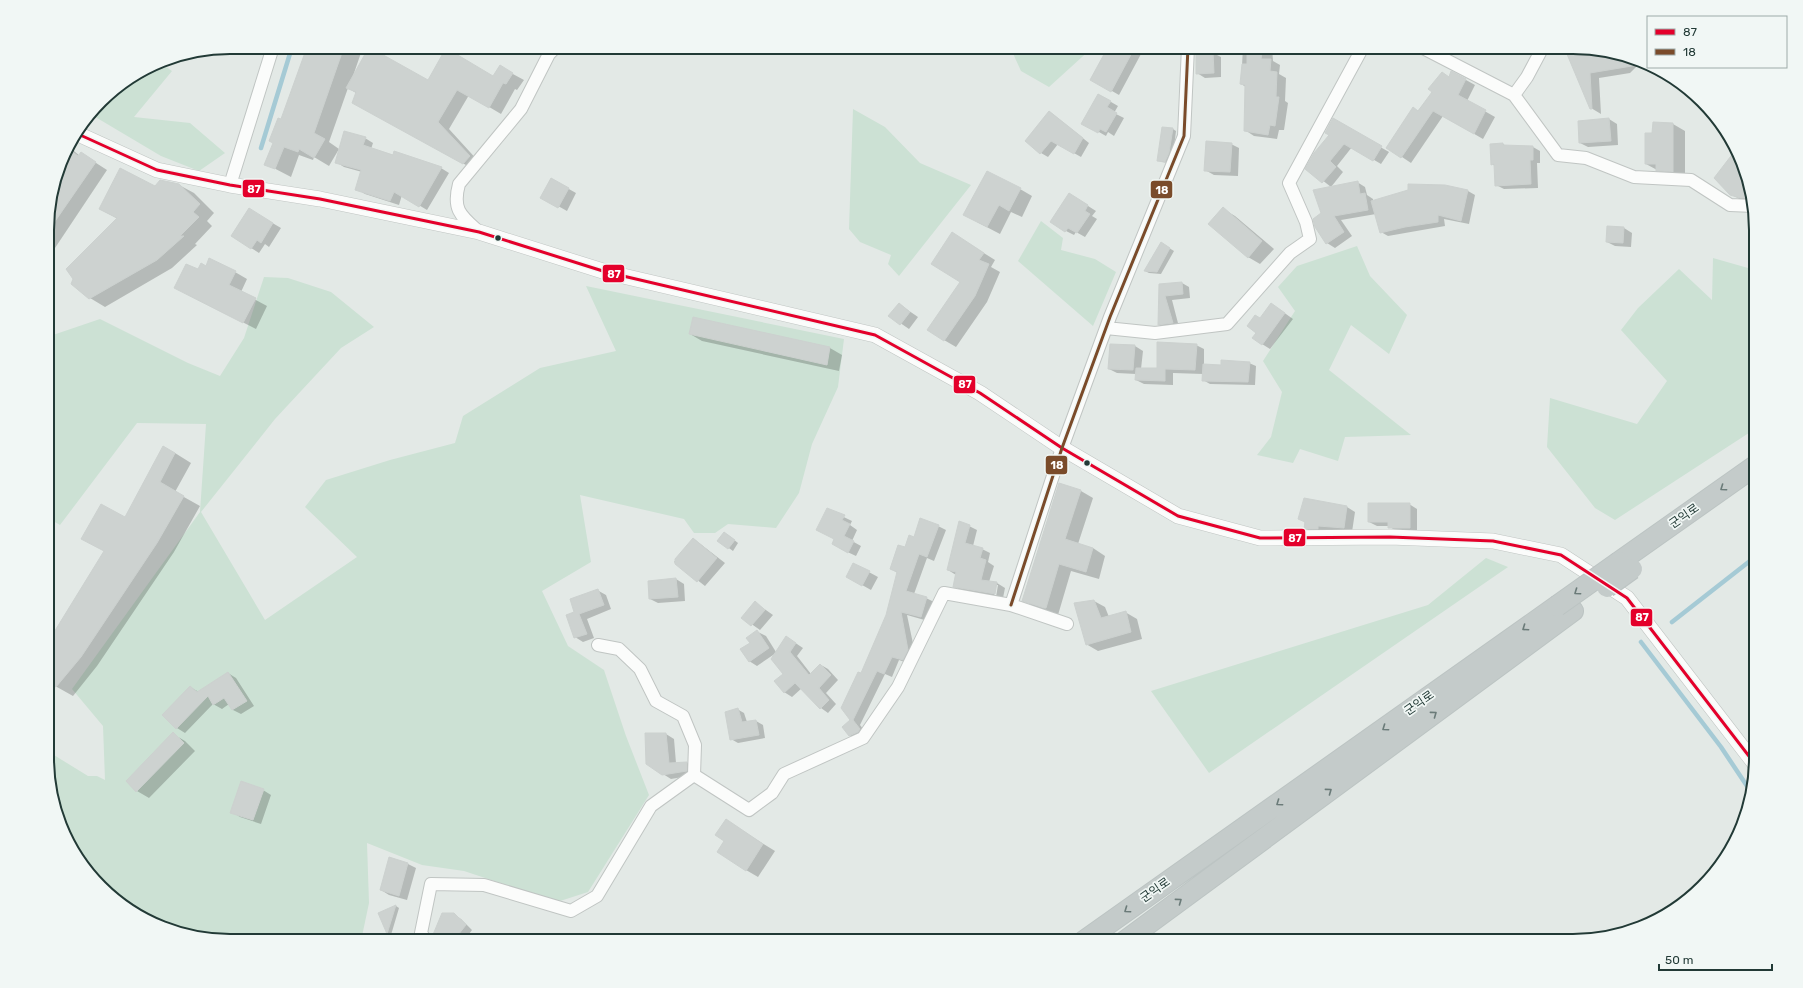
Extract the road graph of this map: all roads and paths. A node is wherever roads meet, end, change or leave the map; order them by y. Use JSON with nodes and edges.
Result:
{"nodes":[{"id":1,"x":271,"y":54,"type":"edge"},
{"id":2,"x":549,"y":54,"type":"edge"},
{"id":3,"x":1188,"y":54,"type":"edge"},
{"id":4,"x":1359,"y":54,"type":"edge"},
{"id":5,"x":1435,"y":54,"type":"edge"},
{"id":6,"x":1539,"y":54,"type":"edge"},
{"id":7,"x":1514,"y":95,"type":"junction"},
{"id":8,"x":82,"y":136,"type":"edge"},
{"id":9,"x":230,"y":185,"type":"junction"},
{"id":10,"x":1747,"y":206,"type":"edge"},
{"id":11,"x":479,"y":232,"type":"junction"},
{"id":12,"x":1106,"y":328,"type":"junction"},
{"id":13,"x":1062,"y":448,"type":"junction"},
{"id":14,"x":1749,"y":471,"type":"edge"},
{"id":15,"x":1749,"y":486,"type":"edge"},
{"id":16,"x":1626,"y":565,"type":"junction"},
{"id":17,"x":1011,"y":606,"type":"junction"},
{"id":18,"x":1565,"y":608,"type":"junction"},
{"id":19,"x":1067,"y":624,"type":"dead end"},
{"id":20,"x":598,"y":645,"type":"dead end"},
{"id":21,"x":1749,"y":756,"type":"edge"},
{"id":22,"x":694,"y":775,"type":"junction"},
{"id":23,"x":422,"y":934,"type":"edge"},
{"id":24,"x":1094,"y":934,"type":"edge"},
{"id":25,"x":1134,"y":934,"type":"edge"}],
"edges":[{"from":1,"to":9,"type":"street"},
{"from":2,"to":11,"type":"street"},
{"from":3,"to":12,"type":"street"},
{"from":4,"to":12,"type":"street"},
{"from":5,"to":7,"type":"street"},
{"from":6,"to":7,"type":"street"},
{"from":7,"to":10,"type":"street"},
{"from":8,"to":9,"type":"street"},
{"from":9,"to":11,"type":"street"},
{"from":11,"to":13,"type":"street"},
{"from":12,"to":13,"type":"street"},
{"from":13,"to":17,"type":"street"},
{"from":13,"to":21,"type":"street"},
{"from":14,"to":16,"type":"highway","name":"군익로","one_way":true},
{"from":15,"to":16,"type":"highway","name":"군익로"},
{"from":16,"to":18,"type":"highway","name":"군익로","bridge":true},
{"from":17,"to":19,"type":"street"},
{"from":17,"to":22,"type":"street"},
{"from":18,"to":24,"type":"highway","name":"군익로","one_way":true},
{"from":25,"to":18,"type":"highway","name":"군익로","one_way":true},
{"from":20,"to":22,"type":"street"},
{"from":22,"to":23,"type":"street"}]}
